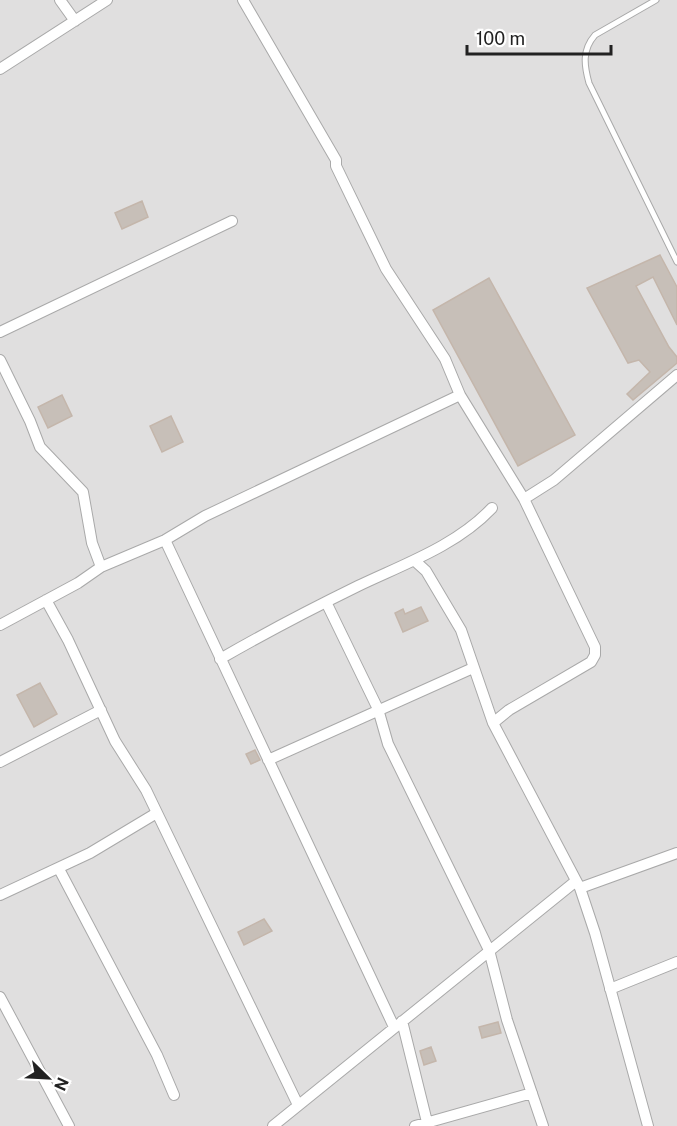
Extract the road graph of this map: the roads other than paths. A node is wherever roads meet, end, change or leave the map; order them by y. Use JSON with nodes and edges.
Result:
{"nodes":[{"id":1,"x":60,"y":0,"type":"edge"},
{"id":2,"x":107,"y":0,"type":"edge"},
{"id":3,"x":243,"y":0,"type":"edge"},
{"id":4,"x":656,"y":0,"type":"edge"},
{"id":5,"x":75,"y":21,"type":"junction"},
{"id":6,"x":0,"y":69,"type":"edge"},
{"id":7,"x":232,"y":221,"type":"dead end"},
{"id":8,"x":677,"y":262,"type":"edge"},
{"id":9,"x":0,"y":332,"type":"edge"},
{"id":10,"x":0,"y":360,"type":"edge"},
{"id":11,"x":677,"y":375,"type":"edge"},
{"id":12,"x":460,"y":395,"type":"junction"},
{"id":13,"x":524,"y":498,"type":"junction"},
{"id":14,"x":492,"y":508,"type":"dead end"},
{"id":15,"x":165,"y":540,"type":"junction"},
{"id":16,"x":415,"y":561,"type":"junction"},
{"id":17,"x":102,"y":567,"type":"junction"},
{"id":18,"x":46,"y":600,"type":"junction"},
{"id":19,"x":326,"y":602,"type":"junction"},
{"id":20,"x":0,"y":625,"type":"edge"},
{"id":21,"x":220,"y":659,"type":"junction"},
{"id":22,"x":473,"y":668,"type":"junction"},
{"id":23,"x":378,"y":709,"type":"junction"},
{"id":24,"x":101,"y":710,"type":"junction"},
{"id":25,"x":493,"y":723,"type":"junction"},
{"id":26,"x":268,"y":760,"type":"junction"},
{"id":27,"x":0,"y":762,"type":"edge"},
{"id":28,"x":155,"y":814,"type":"junction"},
{"id":29,"x":677,"y":852,"type":"edge"},
{"id":30,"x":58,"y":869,"type":"junction"},
{"id":31,"x":578,"y":885,"type":"junction"},
{"id":32,"x":0,"y":895,"type":"edge"},
{"id":33,"x":489,"y":950,"type":"junction"},
{"id":34,"x":677,"y":962,"type":"edge"},
{"id":35,"x":610,"y":988,"type":"junction"},
{"id":36,"x":0,"y":997,"type":"edge"},
{"id":37,"x":398,"y":1024,"type":"junction"},
{"id":38,"x":532,"y":1093,"type":"junction"},
{"id":39,"x":174,"y":1095,"type":"dead end"},
{"id":40,"x":298,"y":1105,"type":"junction"},
{"id":41,"x":427,"y":1122,"type":"junction"},
{"id":42,"x":69,"y":1126,"type":"edge"},
{"id":43,"x":273,"y":1126,"type":"edge"},
{"id":44,"x":416,"y":1126,"type":"edge"},
{"id":45,"x":543,"y":1126,"type":"edge"},
{"id":46,"x":648,"y":1126,"type":"edge"}],
"edges":[{"from":1,"to":5,"type":"street"},
{"from":2,"to":5,"type":"street"},
{"from":3,"to":12,"type":"street"},
{"from":4,"to":8,"type":"lane"},
{"from":5,"to":6,"type":"street"},
{"from":7,"to":9,"type":"street"},
{"from":10,"to":17,"type":"street"},
{"from":11,"to":13,"type":"street"},
{"from":12,"to":13,"type":"street"},
{"from":12,"to":15,"type":"street"},
{"from":13,"to":25,"type":"street"},
{"from":14,"to":16,"type":"street"},
{"from":15,"to":17,"type":"street"},
{"from":15,"to":21,"type":"street"},
{"from":16,"to":19,"type":"street"},
{"from":16,"to":22,"type":"street"},
{"from":17,"to":18,"type":"street"},
{"from":18,"to":20,"type":"street"},
{"from":18,"to":24,"type":"street"},
{"from":19,"to":21,"type":"street"},
{"from":19,"to":23,"type":"street"},
{"from":21,"to":26,"type":"street"},
{"from":22,"to":23,"type":"street"},
{"from":22,"to":25,"type":"street"},
{"from":23,"to":26,"type":"street"},
{"from":23,"to":33,"type":"street"},
{"from":24,"to":27,"type":"street"},
{"from":24,"to":28,"type":"street"},
{"from":25,"to":31,"type":"street"},
{"from":26,"to":37,"type":"street"},
{"from":28,"to":30,"type":"street"},
{"from":28,"to":40,"type":"street"},
{"from":29,"to":31,"type":"street"},
{"from":30,"to":32,"type":"street"},
{"from":30,"to":39,"type":"street"},
{"from":31,"to":33,"type":"street"},
{"from":31,"to":35,"type":"street"},
{"from":33,"to":37,"type":"street"},
{"from":33,"to":38,"type":"street"},
{"from":34,"to":35,"type":"street"},
{"from":35,"to":46,"type":"street"},
{"from":36,"to":42,"type":"street"},
{"from":37,"to":40,"type":"street"},
{"from":37,"to":41,"type":"street"},
{"from":38,"to":41,"type":"street"},
{"from":38,"to":45,"type":"street"},
{"from":40,"to":43,"type":"street"},
{"from":41,"to":44,"type":"street"}]}
